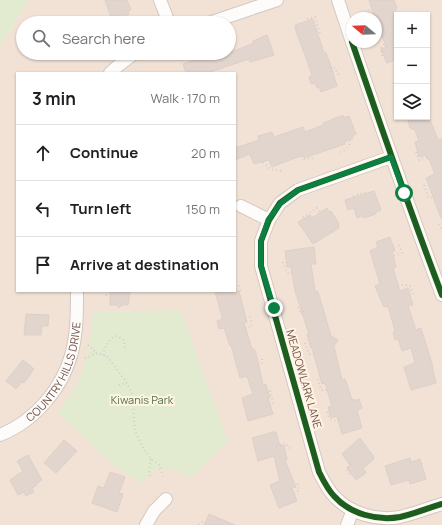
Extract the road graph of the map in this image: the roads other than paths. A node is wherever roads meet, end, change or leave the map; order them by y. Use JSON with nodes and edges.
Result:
{"nodes":[{"id":1,"x":160,"y":0,"type":"edge"},
{"id":2,"x":277,"y":0,"type":"edge"},
{"id":3,"x":338,"y":0,"type":"edge"},
{"id":4,"x":166,"y":16,"type":"edge"},
{"id":5,"x":230,"y":16,"type":"edge"},
{"id":6,"x":346,"y":24,"type":"edge"},
{"id":7,"x":354,"y":48,"type":"edge"},
{"id":8,"x":125,"y":60,"type":"edge"},
{"id":9,"x":111,"y":72,"type":"edge"},
{"id":10,"x":391,"y":157,"type":"junction"},
{"id":11,"x":241,"y":206,"type":"dead end"},
{"id":12,"x":268,"y":220,"type":"junction"},
{"id":13,"x":77,"y":292,"type":"edge"},
{"id":14,"x":442,"y":295,"type":"edge"},
{"id":15,"x":0,"y":435,"type":"edge"},
{"id":16,"x":166,"y":499,"type":"dead end"},
{"id":17,"x":442,"y":504,"type":"edge"},
{"id":18,"x":353,"y":510,"type":"junction"},
{"id":19,"x":146,"y":525,"type":"edge"},
{"id":20,"x":347,"y":525,"type":"edge"}],
"edges":[{"from":1,"to":4,"type":"street"},
{"from":2,"to":5,"type":"street"},
{"from":3,"to":6,"type":"street"},
{"from":7,"to":10,"type":"street"},
{"from":8,"to":9,"type":"street"},
{"from":10,"to":12,"type":"street","name":"MEADOWLARK LANE"},
{"from":10,"to":14,"type":"street"},
{"from":11,"to":12,"type":"street"},
{"from":12,"to":18,"type":"street","name":"MEADOWLARK LANE"},
{"from":13,"to":15,"type":"street","name":"COUNTRY HILLS DRIVE"},
{"from":16,"to":19,"type":"street"},
{"from":17,"to":18,"type":"street","name":"MEADOWLARK LANE"},
{"from":18,"to":20,"type":"street"}]}
